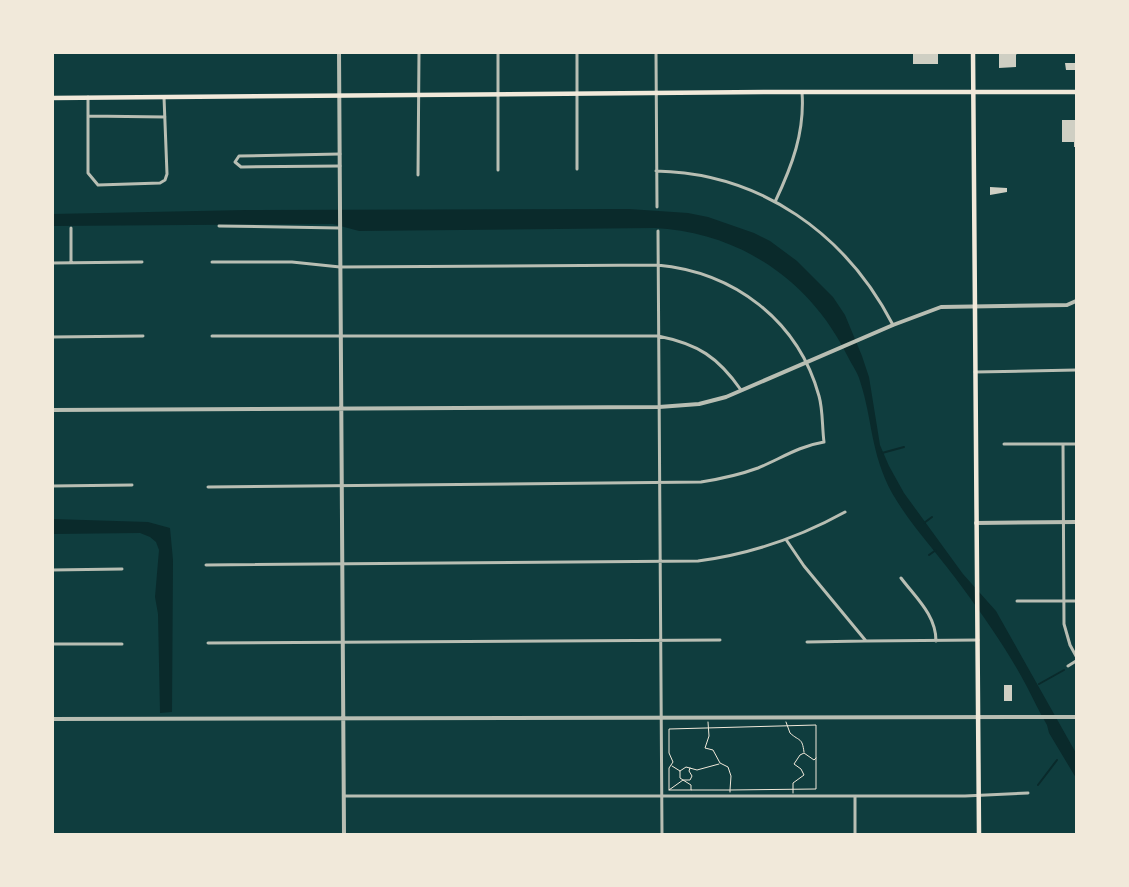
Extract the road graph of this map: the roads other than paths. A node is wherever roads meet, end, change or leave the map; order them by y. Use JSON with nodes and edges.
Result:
{"nodes":[{"id":1,"x":339,"y":52,"type":"edge"},
{"id":2,"x":419,"y":52,"type":"edge"},
{"id":3,"x":498,"y":52,"type":"edge"},
{"id":4,"x":578,"y":52,"type":"edge"},
{"id":5,"x":656,"y":52,"type":"edge"},
{"id":6,"x":973,"y":52,"type":"edge"},
{"id":7,"x":973,"y":91,"type":"junction"},
{"id":8,"x":656,"y":92,"type":"junction"},
{"id":9,"x":802,"y":92,"type":"junction"},
{"id":10,"x":1076,"y":92,"type":"edge"},
{"id":11,"x":576,"y":93,"type":"junction"},
{"id":12,"x":418,"y":94,"type":"junction"},
{"id":13,"x":497,"y":94,"type":"junction"},
{"id":14,"x":339,"y":95,"type":"junction"},
{"id":15,"x":164,"y":96,"type":"junction"},
{"id":16,"x":88,"y":97,"type":"junction"},
{"id":17,"x":52,"y":98,"type":"edge"},
{"id":18,"x":88,"y":116,"type":"junction"},
{"id":19,"x":165,"y":117,"type":"junction"},
{"id":20,"x":340,"y":154,"type":"junction"},
{"id":21,"x":340,"y":166,"type":"junction"},
{"id":22,"x":577,"y":169,"type":"dead end"},
{"id":23,"x":498,"y":170,"type":"dead end"},
{"id":24,"x":656,"y":171,"type":"junction"},
{"id":25,"x":418,"y":174,"type":"dead end"},
{"id":26,"x":775,"y":202,"type":"junction"},
{"id":27,"x":657,"y":207,"type":"dead end"},
{"id":28,"x":219,"y":226,"type":"dead end"},
{"id":29,"x":71,"y":228,"type":"dead end"},
{"id":30,"x":340,"y":228,"type":"junction"},
{"id":31,"x":658,"y":232,"type":"dead end"},
{"id":32,"x":142,"y":262,"type":"dead end"},
{"id":33,"x":212,"y":262,"type":"dead end"},
{"id":34,"x":52,"y":263,"type":"edge"},
{"id":35,"x":71,"y":263,"type":"junction"},
{"id":36,"x":657,"y":265,"type":"junction"},
{"id":37,"x":340,"y":267,"type":"junction"},
{"id":38,"x":1076,"y":301,"type":"edge"},
{"id":39,"x":975,"y":305,"type":"junction"},
{"id":40,"x":893,"y":325,"type":"junction"},
{"id":41,"x":143,"y":336,"type":"dead end"},
{"id":42,"x":212,"y":336,"type":"dead end"},
{"id":43,"x":658,"y":336,"type":"junction"},
{"id":44,"x":52,"y":337,"type":"edge"},
{"id":45,"x":340,"y":338,"type":"junction"},
{"id":46,"x":805,"y":363,"type":"junction"},
{"id":47,"x":1076,"y":370,"type":"edge"},
{"id":48,"x":975,"y":372,"type":"junction"},
{"id":49,"x":742,"y":391,"type":"junction"},
{"id":50,"x":658,"y":406,"type":"junction"},
{"id":51,"x":341,"y":408,"type":"junction"},
{"id":52,"x":52,"y":410,"type":"edge"},
{"id":53,"x":1004,"y":444,"type":"dead end"},
{"id":54,"x":1063,"y":444,"type":"junction"},
{"id":55,"x":1076,"y":444,"type":"edge"},
{"id":56,"x":659,"y":484,"type":"junction"},
{"id":57,"x":132,"y":485,"type":"dead end"},
{"id":58,"x":52,"y":486,"type":"edge"},
{"id":59,"x":341,"y":486,"type":"junction"},
{"id":60,"x":208,"y":487,"type":"dead end"},
{"id":61,"x":845,"y":512,"type":"dead end"},
{"id":62,"x":1064,"y":522,"type":"junction"},
{"id":63,"x":1076,"y":522,"type":"edge"},
{"id":64,"x":976,"y":523,"type":"junction"},
{"id":65,"x":787,"y":540,"type":"junction"},
{"id":66,"x":660,"y":562,"type":"junction"},
{"id":67,"x":342,"y":564,"type":"junction"},
{"id":68,"x":206,"y":565,"type":"dead end"},
{"id":69,"x":122,"y":569,"type":"dead end"},
{"id":70,"x":52,"y":570,"type":"edge"},
{"id":71,"x":901,"y":578,"type":"dead end"},
{"id":72,"x":1017,"y":601,"type":"dead end"},
{"id":73,"x":1064,"y":601,"type":"junction"},
{"id":74,"x":1076,"y":601,"type":"edge"},
{"id":75,"x":661,"y":640,"type":"junction"},
{"id":76,"x":720,"y":640,"type":"dead end"},
{"id":77,"x":978,"y":640,"type":"junction"},
{"id":78,"x":936,"y":641,"type":"junction"},
{"id":79,"x":343,"y":642,"type":"junction"},
{"id":80,"x":807,"y":642,"type":"dead end"},
{"id":81,"x":866,"y":642,"type":"junction"},
{"id":82,"x":208,"y":643,"type":"dead end"},
{"id":83,"x":52,"y":644,"type":"edge"},
{"id":84,"x":122,"y":644,"type":"dead end"},
{"id":85,"x":1076,"y":656,"type":"edge"},
{"id":86,"x":1076,"y":661,"type":"edge"},
{"id":87,"x":1068,"y":666,"type":"dead end"},
{"id":88,"x":978,"y":717,"type":"junction"},
{"id":89,"x":1076,"y":717,"type":"edge"},
{"id":90,"x":52,"y":719,"type":"edge"},
{"id":91,"x":343,"y":719,"type":"junction"},
{"id":92,"x":661,"y":719,"type":"junction"},
{"id":93,"x":1028,"y":793,"type":"dead end"},
{"id":94,"x":978,"y":794,"type":"junction"},
{"id":95,"x":344,"y":796,"type":"junction"},
{"id":96,"x":662,"y":796,"type":"junction"},
{"id":97,"x":855,"y":796,"type":"junction"},
{"id":98,"x":344,"y":834,"type":"edge"},
{"id":99,"x":662,"y":834,"type":"edge"},
{"id":100,"x":855,"y":834,"type":"edge"},
{"id":101,"x":979,"y":834,"type":"edge"}],
"edges":[{"from":1,"to":14,"type":"street"},
{"from":2,"to":12,"type":"street"},
{"from":3,"to":13,"type":"street"},
{"from":4,"to":11,"type":"street"},
{"from":5,"to":8,"type":"street"},
{"from":6,"to":7,"type":"main road"},
{"from":7,"to":9,"type":"main road"},
{"from":7,"to":10,"type":"main road"},
{"from":7,"to":39,"type":"main road"},
{"from":8,"to":9,"type":"main road"},
{"from":8,"to":11,"type":"main road"},
{"from":8,"to":24,"type":"street"},
{"from":9,"to":26,"type":"street"},
{"from":11,"to":13,"type":"main road"},
{"from":11,"to":22,"type":"street"},
{"from":12,"to":13,"type":"main road"},
{"from":12,"to":14,"type":"main road"},
{"from":12,"to":25,"type":"street"},
{"from":13,"to":23,"type":"street"},
{"from":14,"to":15,"type":"main road"},
{"from":14,"to":20,"type":"street"},
{"from":15,"to":16,"type":"main road"},
{"from":15,"to":19,"type":"street"},
{"from":16,"to":17,"type":"main road"},
{"from":16,"to":18,"type":"street"},
{"from":18,"to":19,"type":"street"},
{"from":18,"to":19,"type":"street"},
{"from":20,"to":21,"type":"street"},
{"from":20,"to":21,"type":"street"},
{"from":21,"to":30,"type":"street"},
{"from":24,"to":26,"type":"street"},
{"from":24,"to":27,"type":"street"},
{"from":26,"to":40,"type":"street"},
{"from":28,"to":30,"type":"street"},
{"from":29,"to":35,"type":"street"},
{"from":30,"to":37,"type":"street"},
{"from":31,"to":36,"type":"street"},
{"from":32,"to":35,"type":"street"},
{"from":33,"to":37,"type":"street"},
{"from":34,"to":35,"type":"street"},
{"from":36,"to":37,"type":"street"},
{"from":36,"to":43,"type":"street"},
{"from":36,"to":46,"type":"street"},
{"from":37,"to":45,"type":"street"},
{"from":38,"to":39,"type":"street"},
{"from":39,"to":40,"type":"street"},
{"from":39,"to":48,"type":"main road"},
{"from":40,"to":46,"type":"street"},
{"from":41,"to":44,"type":"street"},
{"from":42,"to":45,"type":"street"},
{"from":43,"to":45,"type":"street"},
{"from":43,"to":49,"type":"street"},
{"from":43,"to":50,"type":"street"},
{"from":45,"to":51,"type":"street"},
{"from":46,"to":49,"type":"street"},
{"from":46,"to":56,"type":"street"},
{"from":47,"to":48,"type":"street"},
{"from":48,"to":64,"type":"main road"},
{"from":49,"to":50,"type":"street"},
{"from":50,"to":51,"type":"street"},
{"from":50,"to":56,"type":"street"},
{"from":51,"to":52,"type":"street"},
{"from":51,"to":59,"type":"street"},
{"from":53,"to":54,"type":"street"},
{"from":54,"to":55,"type":"street"},
{"from":54,"to":62,"type":"street"},
{"from":56,"to":59,"type":"street"},
{"from":56,"to":66,"type":"street"},
{"from":57,"to":58,"type":"street"},
{"from":59,"to":60,"type":"street"},
{"from":59,"to":67,"type":"street"},
{"from":61,"to":65,"type":"street"},
{"from":62,"to":63,"type":"street"},
{"from":62,"to":64,"type":"street"},
{"from":62,"to":73,"type":"street"},
{"from":64,"to":77,"type":"main road"},
{"from":65,"to":66,"type":"street"},
{"from":65,"to":81,"type":"street"},
{"from":66,"to":67,"type":"street"},
{"from":66,"to":75,"type":"street"},
{"from":67,"to":68,"type":"street"},
{"from":67,"to":79,"type":"street"},
{"from":69,"to":70,"type":"street"},
{"from":71,"to":78,"type":"street"},
{"from":72,"to":73,"type":"street"},
{"from":73,"to":74,"type":"street"},
{"from":73,"to":85,"type":"street"},
{"from":75,"to":76,"type":"street"},
{"from":75,"to":79,"type":"street"},
{"from":75,"to":92,"type":"street"},
{"from":77,"to":78,"type":"street"},
{"from":77,"to":88,"type":"main road"},
{"from":78,"to":81,"type":"street"},
{"from":79,"to":82,"type":"street"},
{"from":79,"to":91,"type":"street"},
{"from":80,"to":81,"type":"street"},
{"from":83,"to":84,"type":"street"},
{"from":86,"to":87,"type":"street"},
{"from":88,"to":89,"type":"street"},
{"from":88,"to":92,"type":"street"},
{"from":88,"to":94,"type":"main road"},
{"from":90,"to":91,"type":"street"},
{"from":91,"to":92,"type":"street"},
{"from":91,"to":95,"type":"street"},
{"from":92,"to":96,"type":"street"},
{"from":93,"to":94,"type":"street"},
{"from":94,"to":97,"type":"street"},
{"from":94,"to":101,"type":"main road"},
{"from":95,"to":96,"type":"street"},
{"from":95,"to":98,"type":"street"},
{"from":96,"to":97,"type":"street"},
{"from":96,"to":99,"type":"street"},
{"from":97,"to":100,"type":"street"}]}
